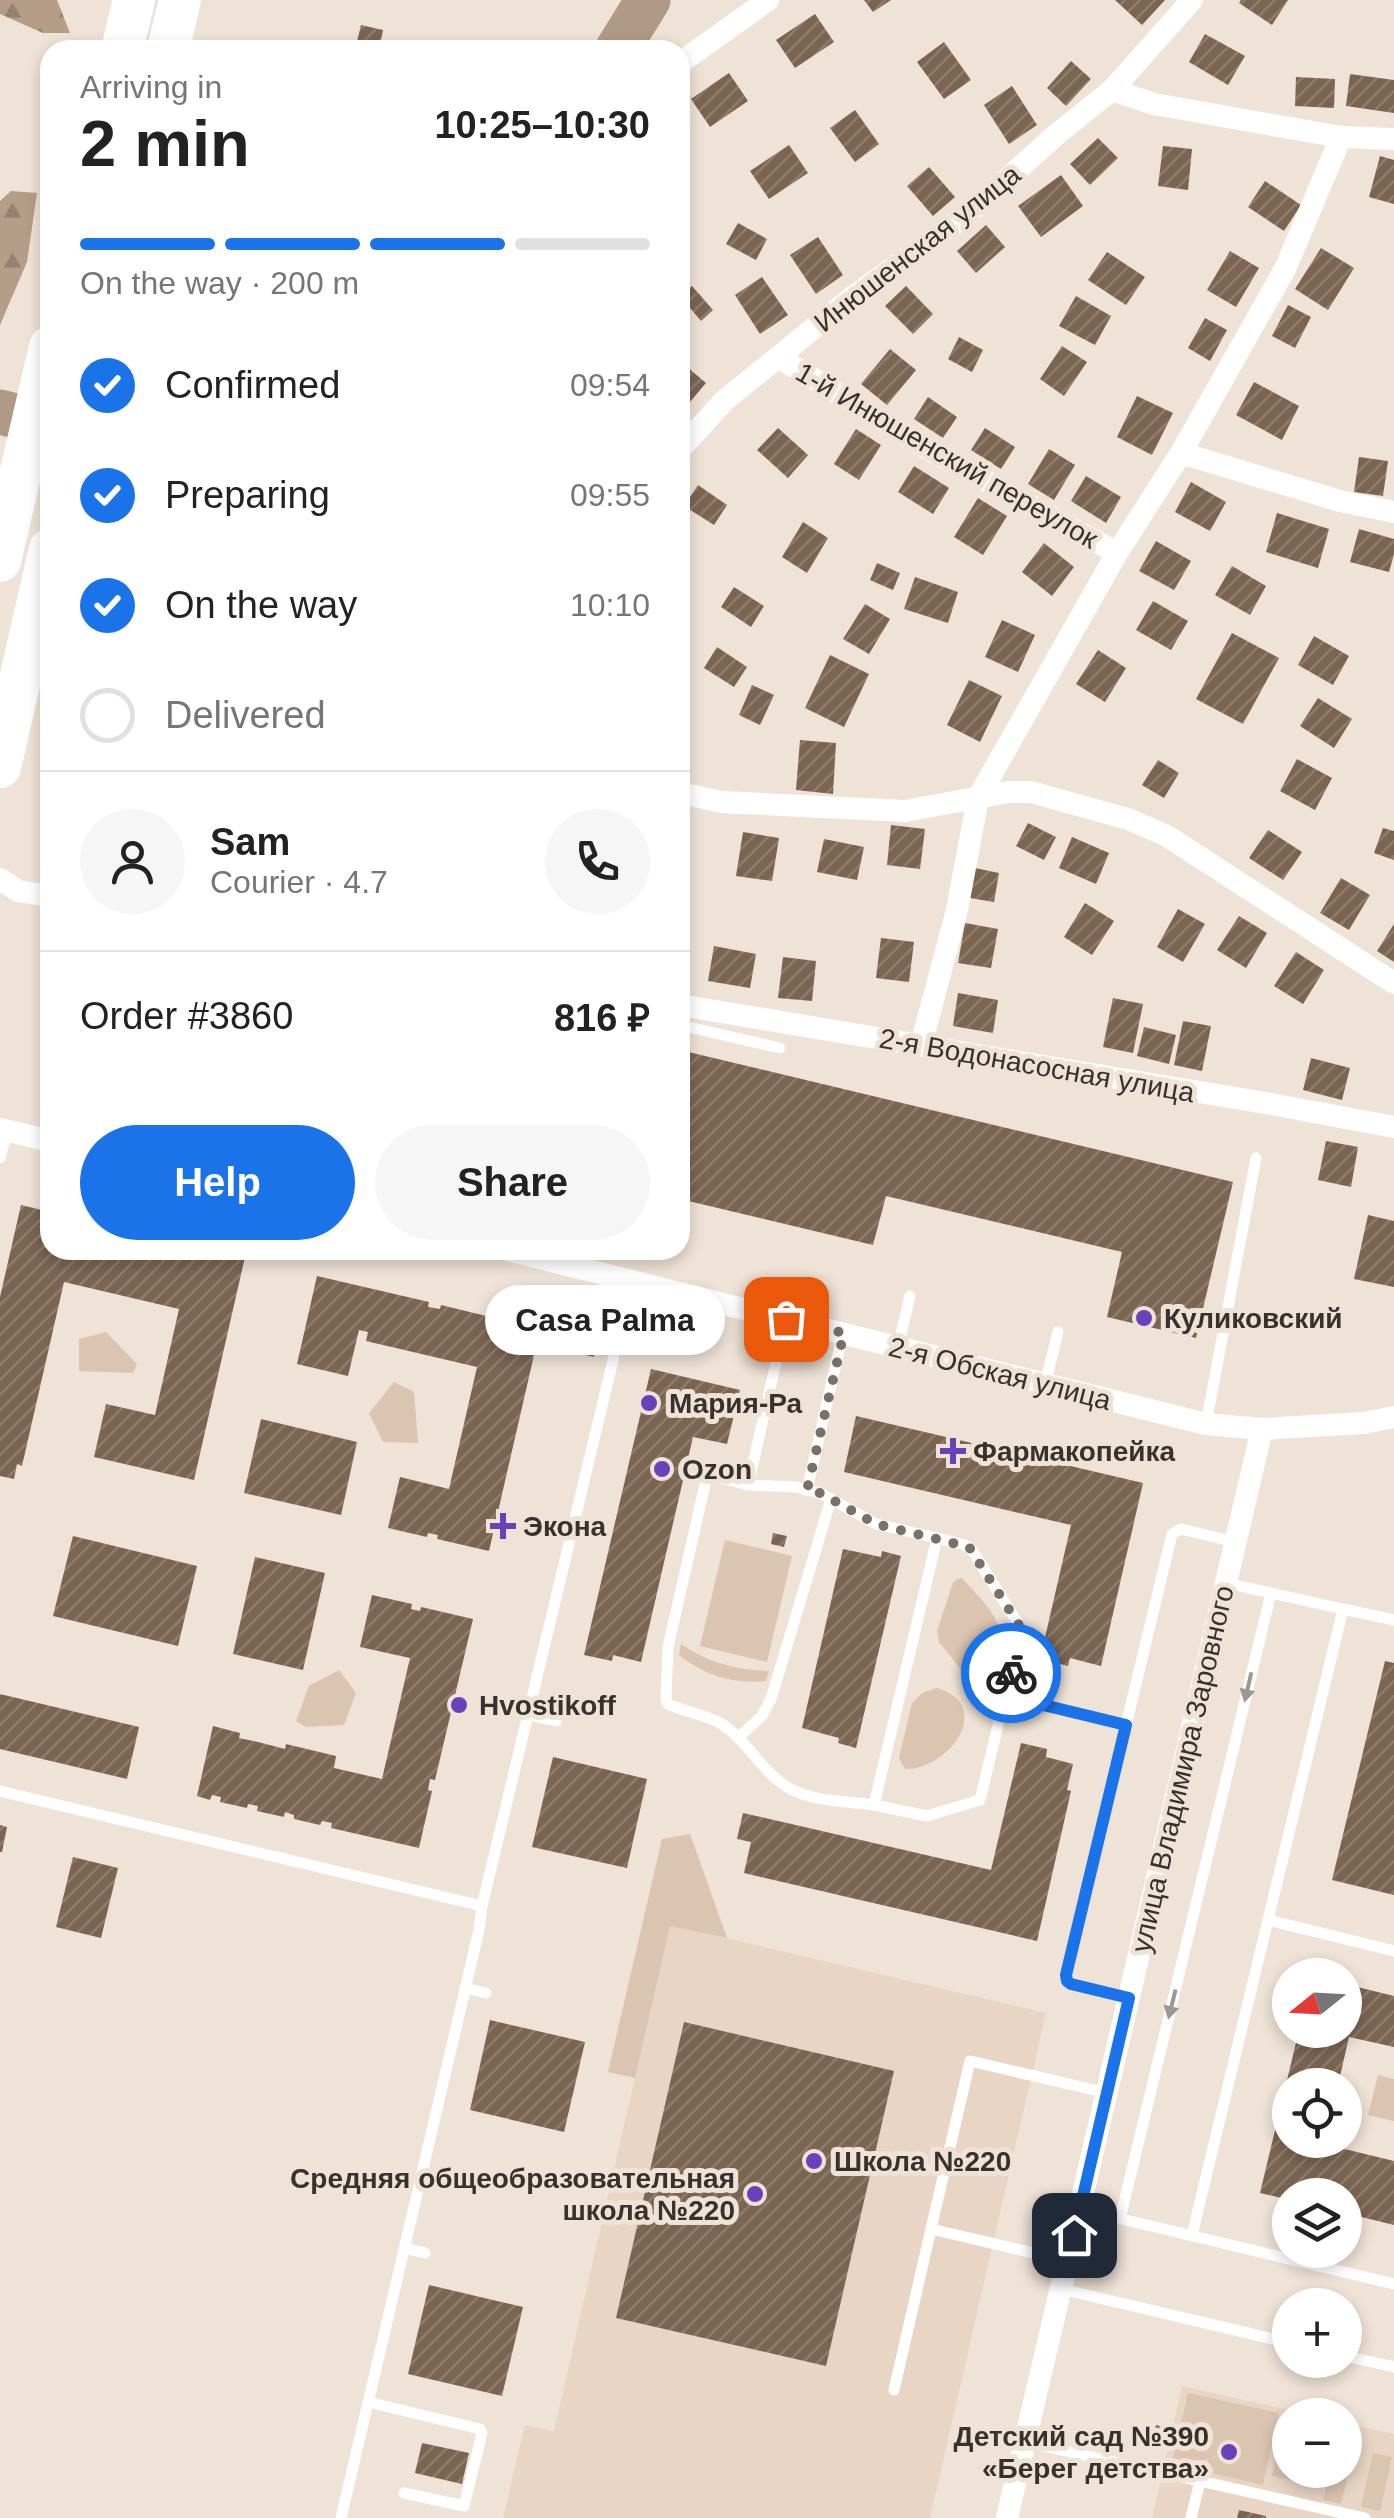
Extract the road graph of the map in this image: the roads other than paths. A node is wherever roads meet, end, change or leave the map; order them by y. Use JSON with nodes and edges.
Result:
{"nodes":[{"id":1,"x":134,"y":0,"type":"edge"},
{"id":2,"x":180,"y":0,"type":"edge"},
{"id":3,"x":768,"y":0,"type":"edge"},
{"id":4,"x":1192,"y":0,"type":"edge"},
{"id":5,"x":124,"y":40,"type":"edge"},
{"id":6,"x":170,"y":40,"type":"edge"},
{"id":7,"x":690,"y":55,"type":"edge"},
{"id":8,"x":1112,"y":90,"type":"junction"},
{"id":9,"x":1341,"y":137,"type":"junction"},
{"id":10,"x":1394,"y":138,"type":"edge"},
{"id":11,"x":778,"y":357,"type":"junction"},
{"id":12,"x":40,"y":389,"type":"edge"},
{"id":13,"x":690,"y":436,"type":"edge"},
{"id":14,"x":1181,"y":453,"type":"junction"},
{"id":15,"x":1394,"y":512,"type":"edge"},
{"id":16,"x":1117,"y":553,"type":"junction"},
{"id":17,"x":0,"y":561,"type":"edge"},
{"id":18,"x":40,"y":627,"type":"edge"},
{"id":19,"x":36,"y":658,"type":"edge"},
{"id":20,"x":0,"y":767,"type":"edge"},
{"id":21,"x":690,"y":796,"type":"edge"},
{"id":22,"x":978,"y":798,"type":"junction"},
{"id":23,"x":0,"y":879,"type":"edge"},
{"id":24,"x":40,"y":895,"type":"edge"},
{"id":25,"x":1394,"y":983,"type":"edge"},
{"id":26,"x":690,"y":1007,"type":"edge"},
{"id":27,"x":690,"y":1027,"type":"edge"},
{"id":28,"x":921,"y":1045,"type":"junction"},
{"id":29,"x":780,"y":1048,"type":"dead end"},
{"id":30,"x":1394,"y":1127,"type":"edge"},
{"id":31,"x":3,"y":1130,"type":"edge"},
{"id":32,"x":40,"y":1139,"type":"edge"},
{"id":33,"x":0,"y":1158,"type":"edge"},
{"id":34,"x":1256,"y":1158,"type":"dead end"},
{"id":35,"x":562,"y":1260,"type":"edge"},
{"id":36,"x":632,"y":1281,"type":"junction"},
{"id":37,"x":910,"y":1296,"type":"dead end"},
{"id":38,"x":786,"y":1319,"type":"junction"},
{"id":39,"x":1058,"y":1332,"type":"dead end"},
{"id":40,"x":844,"y":1333,"type":"junction"},
{"id":41,"x":898,"y":1347,"type":"junction"},
{"id":42,"x":1044,"y":1384,"type":"junction"},
{"id":43,"x":1394,"y":1417,"type":"edge"},
{"id":44,"x":1206,"y":1424,"type":"junction"},
{"id":45,"x":1262,"y":1430,"type":"junction"},
{"id":46,"x":748,"y":1485,"type":"junction"},
{"id":47,"x":807,"y":1490,"type":"junction"},
{"id":48,"x":831,"y":1499,"type":"junction"},
{"id":49,"x":936,"y":1538,"type":"junction"},
{"id":50,"x":1236,"y":1542,"type":"junction"},
{"id":51,"x":1226,"y":1583,"type":"junction"},
{"id":52,"x":1271,"y":1593,"type":"junction"},
{"id":53,"x":1342,"y":1609,"type":"junction"},
{"id":54,"x":1394,"y":1620,"type":"edge"},
{"id":55,"x":1006,"y":1696,"type":"junction"},
{"id":56,"x":530,"y":1715,"type":"junction"},
{"id":57,"x":556,"y":1722,"type":"dead end"},
{"id":58,"x":1126,"y":1725,"type":"junction"},
{"id":59,"x":740,"y":1737,"type":"junction"},
{"id":60,"x":0,"y":1791,"type":"edge"},
{"id":61,"x":874,"y":1805,"type":"junction"},
{"id":62,"x":482,"y":1906,"type":"junction"},
{"id":63,"x":1268,"y":1920,"type":"junction"},
{"id":64,"x":1394,"y":1951,"type":"edge"},
{"id":65,"x":466,"y":1988,"type":"junction"},
{"id":66,"x":486,"y":1993,"type":"dead end"},
{"id":67,"x":1129,"y":1998,"type":"junction"},
{"id":68,"x":1106,"y":2093,"type":"junction"},
{"id":69,"x":1080,"y":2208,"type":"junction"},
{"id":70,"x":1120,"y":2218,"type":"junction"},
{"id":71,"x":931,"y":2229,"type":"junction"},
{"id":72,"x":1192,"y":2236,"type":"junction"},
{"id":73,"x":404,"y":2248,"type":"junction"},
{"id":74,"x":425,"y":2253,"type":"dead end"},
{"id":75,"x":1068,"y":2261,"type":"junction"},
{"id":76,"x":1394,"y":2284,"type":"edge"},
{"id":77,"x":1061,"y":2289,"type":"junction"},
{"id":78,"x":1272,"y":2339,"type":"edge"},
{"id":79,"x":1362,"y":2360,"type":"edge"},
{"id":80,"x":1394,"y":2367,"type":"edge"},
{"id":81,"x":894,"y":2390,"type":"dead end"},
{"id":82,"x":368,"y":2402,"type":"junction"},
{"id":83,"x":1025,"y":2442,"type":"junction"},
{"id":84,"x":1200,"y":2481,"type":"junction"},
{"id":85,"x":404,"y":2493,"type":"dead end"},
{"id":86,"x":341,"y":2518,"type":"edge"},
{"id":87,"x":1007,"y":2518,"type":"edge"},
{"id":88,"x":1191,"y":2518,"type":"edge"},
{"id":89,"x":1365,"y":2518,"type":"edge"}],
"edges":[{"from":1,"to":5,"type":"highway"},
{"from":2,"to":6,"type":"highway"},
{"from":3,"to":7,"type":"street"},
{"from":4,"to":8,"type":"street","name":"Инюшенская улица"},
{"from":8,"to":9,"type":"street"},
{"from":8,"to":11,"type":"street","name":"Инюшенская улица"},
{"from":9,"to":10,"type":"street"},
{"from":9,"to":14,"type":"street"},
{"from":11,"to":13,"type":"street","name":"Инюшенская улица"},
{"from":11,"to":16,"type":"street","name":"1-й Инюшенский переулок"},
{"from":12,"to":17,"type":"highway"},
{"from":14,"to":15,"type":"street"},
{"from":14,"to":16,"type":"street"},
{"from":16,"to":22,"type":"street"},
{"from":18,"to":19,"type":"highway"},
{"from":19,"to":20,"type":"highway"},
{"from":21,"to":22,"type":"street"},
{"from":22,"to":25,"type":"street"},
{"from":22,"to":28,"type":"street"},
{"from":23,"to":24,"type":"street"},
{"from":26,"to":28,"type":"street","name":"2-я Водонасосная улица"},
{"from":27,"to":29,"type":"lane"},
{"from":28,"to":30,"type":"street","name":"2-я Водонасосная улица"},
{"from":31,"to":32,"type":"street"},
{"from":31,"to":33,"type":"lane"},
{"from":34,"to":44,"type":"lane"},
{"from":35,"to":36,"type":"street","name":"2-я Обская улица"},
{"from":36,"to":38,"type":"street","name":"2-я Обская улица"},
{"from":36,"to":56,"type":"lane"},
{"from":37,"to":41,"type":"lane"},
{"from":38,"to":40,"type":"street","name":"2-я Обская улица"},
{"from":38,"to":46,"type":"lane"},
{"from":39,"to":42,"type":"lane"},
{"from":40,"to":41,"type":"street","name":"2-я Обская улица"},
{"from":40,"to":47,"type":"lane"},
{"from":41,"to":42,"type":"street","name":"2-я Обская улица"},
{"from":42,"to":44,"type":"street","name":"2-я Обская улица"},
{"from":43,"to":45,"type":"street","name":"2-я Обская улица"},
{"from":44,"to":45,"type":"street","name":"2-я Обская улица"},
{"from":45,"to":50,"type":"street","name":"улица Владимира Заровного"},
{"from":46,"to":47,"type":"lane"},
{"from":46,"to":59,"type":"lane"},
{"from":47,"to":48,"type":"lane"},
{"from":48,"to":49,"type":"lane"},
{"from":48,"to":59,"type":"lane"},
{"from":49,"to":55,"type":"lane"},
{"from":49,"to":61,"type":"lane"},
{"from":50,"to":51,"type":"street","name":"улица Владимира Заровного"},
{"from":50,"to":58,"type":"lane"},
{"from":51,"to":52,"type":"lane"},
{"from":51,"to":67,"type":"street","name":"улица Владимира Заровного"},
{"from":52,"to":53,"type":"lane"},
{"from":52,"to":70,"type":"lane","one_way":true},
{"from":53,"to":54,"type":"lane"},
{"from":53,"to":63,"type":"lane"},
{"from":55,"to":58,"type":"lane"},
{"from":55,"to":61,"type":"lane"},
{"from":56,"to":57,"type":"lane"},
{"from":56,"to":62,"type":"lane"},
{"from":58,"to":67,"type":"lane"},
{"from":59,"to":61,"type":"lane"},
{"from":60,"to":62,"type":"lane"},
{"from":62,"to":65,"type":"lane"},
{"from":63,"to":64,"type":"lane"},
{"from":63,"to":72,"type":"lane"},
{"from":65,"to":66,"type":"lane"},
{"from":65,"to":73,"type":"lane"},
{"from":67,"to":68,"type":"street","name":"улица Владимира Заровного"},
{"from":68,"to":69,"type":"street","name":"улица Владимира Заровного"},
{"from":68,"to":71,"type":"lane"},
{"from":69,"to":70,"type":"lane"},
{"from":69,"to":75,"type":"street","name":"улица Владимира Заровного"},
{"from":70,"to":72,"type":"lane"},
{"from":71,"to":75,"type":"lane"},
{"from":71,"to":81,"type":"lane"},
{"from":72,"to":76,"type":"lane"},
{"from":73,"to":74,"type":"lane"},
{"from":73,"to":82,"type":"lane"},
{"from":75,"to":77,"type":"street","name":"улица Владимира Заровного"},
{"from":77,"to":78,"type":"lane"},
{"from":77,"to":83,"type":"street","name":"улица Владимира Заровного"},
{"from":79,"to":80,"type":"lane"},
{"from":82,"to":85,"type":"lane"},
{"from":82,"to":86,"type":"lane"},
{"from":83,"to":84,"type":"lane"},
{"from":83,"to":87,"type":"street","name":"улица Владимира Заровного"},
{"from":84,"to":88,"type":"lane"},
{"from":84,"to":89,"type":"lane"}]}
